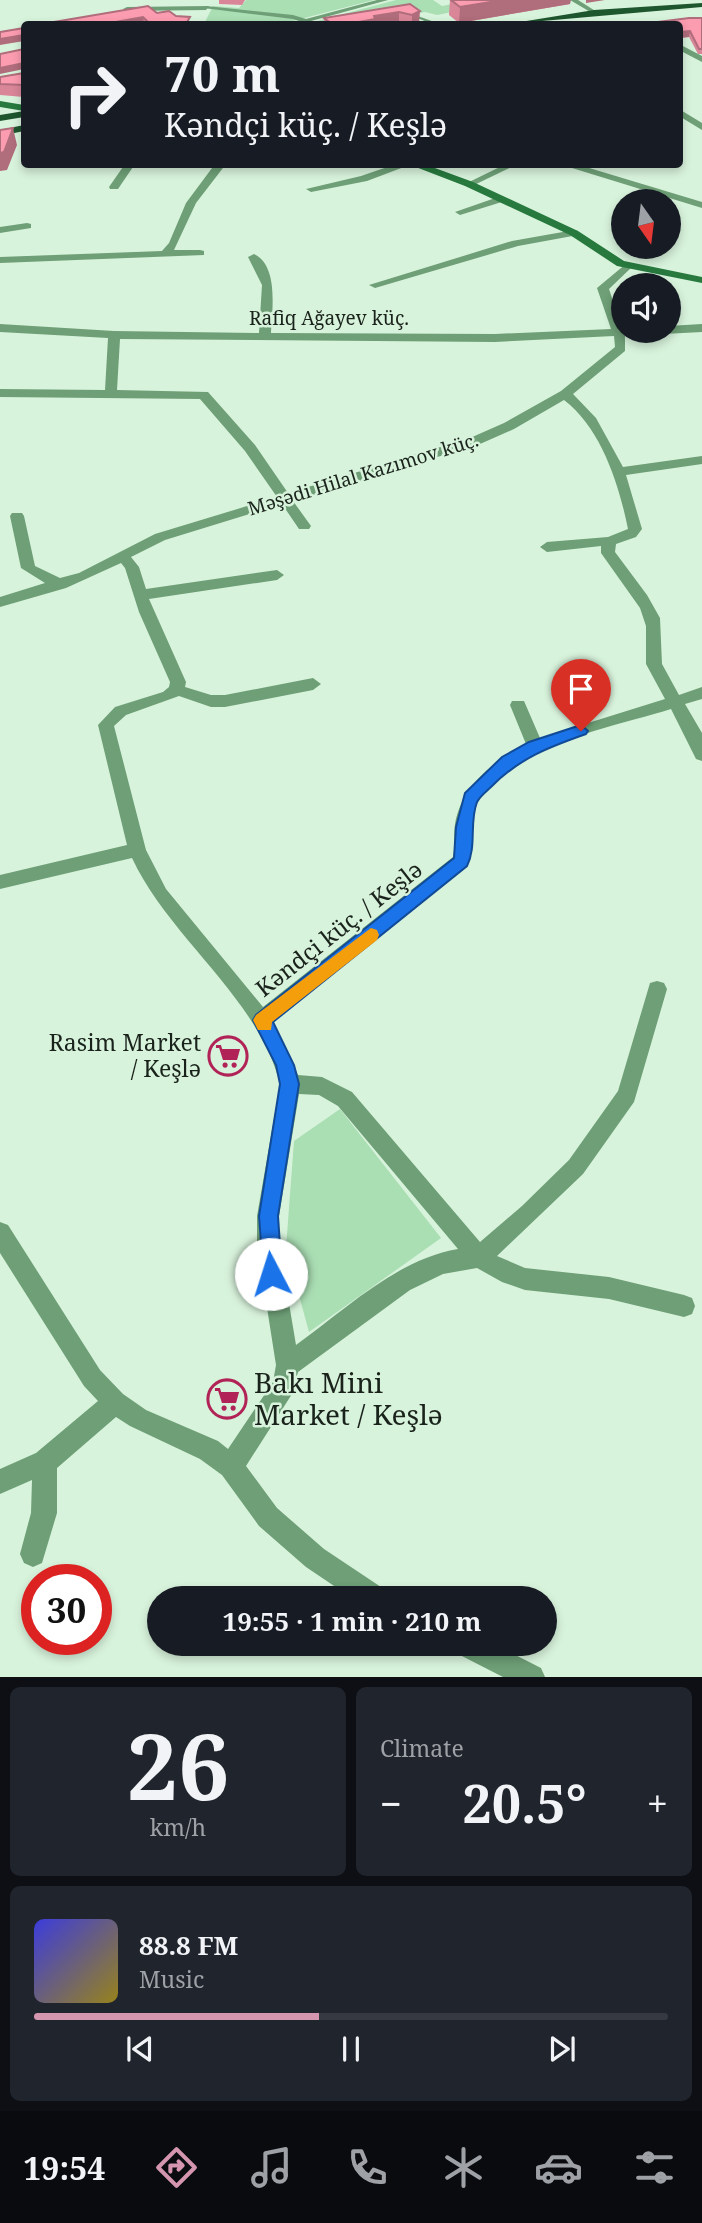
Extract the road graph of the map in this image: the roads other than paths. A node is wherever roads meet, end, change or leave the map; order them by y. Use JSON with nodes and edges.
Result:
{"nodes":[{"id":1,"x":212,"y":0,"type":"edge"},
{"id":2,"x":252,"y":0,"type":"edge"},
{"id":3,"x":385,"y":0,"type":"edge"},
{"id":4,"x":573,"y":0,"type":"edge"},
{"id":5,"x":702,"y":5,"type":"edge"},
{"id":6,"x":127,"y":9,"type":"edge"},
{"id":7,"x":204,"y":12,"type":"junction"},
{"id":8,"x":242,"y":12,"type":"junction"},
{"id":9,"x":594,"y":12,"type":"junction"},
{"id":10,"x":702,"y":14,"type":"edge"},
{"id":11,"x":417,"y":16,"type":"edge"},
{"id":12,"x":306,"y":21,"type":"joint"},
{"id":13,"x":430,"y":21,"type":"edge"},
{"id":14,"x":532,"y":21,"type":"edge"},
{"id":15,"x":616,"y":21,"type":"edge"},
{"id":16,"x":683,"y":49,"type":"edge"},
{"id":17,"x":702,"y":59,"type":"edge"},
{"id":18,"x":0,"y":104,"type":"edge"},
{"id":19,"x":21,"y":108,"type":"edge"},
{"id":20,"x":21,"y":114,"type":"edge"},
{"id":21,"x":683,"y":115,"type":"edge"},
{"id":22,"x":0,"y":118,"type":"edge"},
{"id":23,"x":702,"y":127,"type":"edge"},
{"id":24,"x":21,"y":129,"type":"edge"},
{"id":25,"x":0,"y":133,"type":"edge"},
{"id":26,"x":127,"y":168,"type":"edge"},
{"id":27,"x":218,"y":168,"type":"edge"},
{"id":28,"x":395,"y":168,"type":"edge"},
{"id":29,"x":424,"y":168,"type":"edge"},
{"id":30,"x":505,"y":168,"type":"edge"},
{"id":31,"x":578,"y":168,"type":"edge"},
{"id":32,"x":469,"y":184,"type":"junction"},
{"id":33,"x":114,"y":187,"type":"dead end"},
{"id":34,"x":311,"y":189,"type":"dead end"},
{"id":35,"x":702,"y":195,"type":"edge"},
{"id":36,"x":501,"y":199,"type":"junction"},
{"id":37,"x":688,"y":200,"type":"junction"},
{"id":38,"x":702,"y":205,"type":"edge"},
{"id":39,"x":460,"y":212,"type":"dead end"},
{"id":40,"x":27,"y":226,"type":"dead end"},
{"id":41,"x":0,"y":230,"type":"edge"},
{"id":42,"x":574,"y":233,"type":"junction"},
{"id":43,"x":200,"y":253,"type":"dead end"},
{"id":44,"x":165,"y":254,"type":"junction"},
{"id":45,"x":254,"y":257,"type":"dead end"},
{"id":46,"x":0,"y":260,"type":"edge"},
{"id":47,"x":627,"y":266,"type":"junction"},
{"id":48,"x":619,"y":273,"type":"edge"},
{"id":49,"x":611,"y":281,"type":"edge"},
{"id":50,"x":701,"y":282,"type":"edge"},
{"id":51,"x":375,"y":285,"type":"dead end"},
{"id":52,"x":611,"y":310,"type":"edge"},
{"id":53,"x":0,"y":328,"type":"edge"},
{"id":54,"x":702,"y":328,"type":"edge"},
{"id":55,"x":681,"y":329,"type":"edge"},
{"id":56,"x":611,"y":333,"type":"edge"},
{"id":57,"x":114,"y":335,"type":"junction"},
{"id":58,"x":265,"y":335,"type":"junction"},
{"id":59,"x":620,"y":343,"type":"edge"},
{"id":60,"x":0,"y":393,"type":"edge"},
{"id":61,"x":565,"y":394,"type":"junction"},
{"id":62,"x":111,"y":395,"type":"junction"},
{"id":63,"x":702,"y":460,"type":"edge"},
{"id":64,"x":618,"y":472,"type":"junction"},
{"id":65,"x":284,"y":499,"type":"junction"},
{"id":66,"x":17,"y":516,"type":"dead end"},
{"id":67,"x":304,"y":526,"type":"dead end"},
{"id":68,"x":609,"y":541,"type":"junction"},
{"id":69,"x":547,"y":547,"type":"dead end"},
{"id":70,"x":124,"y":557,"type":"junction"},
{"id":71,"x":278,"y":575,"type":"dead end"},
{"id":72,"x":61,"y":584,"type":"junction"},
{"id":73,"x":141,"y":595,"type":"junction"},
{"id":74,"x":0,"y":602,"type":"edge"},
{"id":75,"x":313,"y":684,"type":"dead end"},
{"id":76,"x":177,"y":690,"type":"junction"},
{"id":77,"x":702,"y":693,"type":"edge"},
{"id":78,"x":673,"y":700,"type":"junction"},
{"id":79,"x":519,"y":705,"type":"dead end"},
{"id":80,"x":535,"y":746,"type":"junction"},
{"id":81,"x":702,"y":755,"type":"edge"},
{"id":82,"x":137,"y":850,"type":"junction"},
{"id":83,"x":0,"y":881,"type":"edge"},
{"id":84,"x":657,"y":989,"type":"dead end"},
{"id":85,"x":262,"y":1020,"type":"junction"},
{"id":86,"x":290,"y":1084,"type":"junction"},
{"id":87,"x":0,"y":1233,"type":"edge"},
{"id":88,"x":479,"y":1257,"type":"junction"},
{"id":89,"x":684,"y":1306,"type":"dead end"},
{"id":90,"x":288,"y":1365,"type":"junction"},
{"id":91,"x":115,"y":1402,"type":"junction"},
{"id":92,"x":45,"y":1462,"type":"junction"},
{"id":93,"x":231,"y":1465,"type":"junction"},
{"id":94,"x":0,"y":1482,"type":"edge"},
{"id":95,"x":33,"y":1554,"type":"dead end"},
{"id":96,"x":357,"y":1586,"type":"edge"},
{"id":97,"x":489,"y":1656,"type":"edge"},
{"id":98,"x":532,"y":1677,"type":"edge"}],
"edges":[{"from":1,"to":7,"type":"street"},
{"from":2,"to":8,"type":"lane"},
{"from":3,"to":12,"type":"lane"},
{"from":4,"to":9,"type":"lane"},
{"from":5,"to":9,"type":"main road"},
{"from":6,"to":7,"type":"street"},
{"from":7,"to":8,"type":"lane"},
{"from":8,"to":12,"type":"lane"},
{"from":9,"to":14,"type":"main road"},
{"from":10,"to":15,"type":"main road"},
{"from":11,"to":13,"type":"lane"},
{"from":16,"to":17,"type":"street"},
{"from":18,"to":19,"type":"street"},
{"from":20,"to":22,"type":"main road"},
{"from":21,"to":23,"type":"street"},
{"from":24,"to":25,"type":"main road"},
{"from":26,"to":33,"type":"street"},
{"from":27,"to":44,"type":"street"},
{"from":28,"to":34,"type":"street"},
{"from":29,"to":32,"type":"street"},
{"from":30,"to":32,"type":"lane"},
{"from":31,"to":37,"type":"street"},
{"from":32,"to":36,"type":"street"},
{"from":35,"to":37,"type":"street"},
{"from":36,"to":39,"type":"street"},
{"from":36,"to":42,"type":"street"},
{"from":37,"to":38,"type":"street"},
{"from":40,"to":41,"type":"street"},
{"from":42,"to":47,"type":"street"},
{"from":42,"to":51,"type":"street"},
{"from":43,"to":44,"type":"street"},
{"from":44,"to":46,"type":"street"},
{"from":45,"to":58,"type":"street"},
{"from":47,"to":48,"type":"street"},
{"from":47,"to":50,"type":"street"},
{"from":49,"to":52,"type":"street"},
{"from":53,"to":57,"type":"street","name":"Rafiq Ağayev küç."},
{"from":54,"to":55,"type":"street"},
{"from":56,"to":58,"type":"street","name":"Rafiq Ağayev küç."},
{"from":57,"to":58,"type":"street","name":"Rafiq Ağayev küç."},
{"from":57,"to":62,"type":"street"},
{"from":59,"to":61,"type":"street","name":"Məşədi Hilal Kazımov küç."},
{"from":60,"to":62,"type":"street"},
{"from":61,"to":64,"type":"street"},
{"from":61,"to":65,"type":"street","name":"Məşədi Hilal Kazımov küç."},
{"from":62,"to":65,"type":"street"},
{"from":63,"to":64,"type":"street"},
{"from":64,"to":68,"type":"street"},
{"from":65,"to":67,"type":"street"},
{"from":65,"to":70,"type":"street","name":"Məşədi Hilal Kazımov küç."},
{"from":66,"to":72,"type":"street"},
{"from":68,"to":69,"type":"street"},
{"from":68,"to":78,"type":"street"},
{"from":70,"to":72,"type":"street","name":"Məşədi Hilal Kazımov küç."},
{"from":70,"to":73,"type":"street"},
{"from":71,"to":73,"type":"street"},
{"from":72,"to":74,"type":"street","name":"Məşədi Hilal Kazımov küç."},
{"from":73,"to":76,"type":"street"},
{"from":75,"to":76,"type":"street"},
{"from":76,"to":82,"type":"street"},
{"from":77,"to":78,"type":"street","name":"Kəndçi küç. / Keşlə"},
{"from":78,"to":80,"type":"street","name":"Kəndçi küç. / Keşlə"},
{"from":78,"to":81,"type":"street"},
{"from":79,"to":80,"type":"street"},
{"from":80,"to":85,"type":"street","name":"Kəndçi küç. / Keşlə"},
{"from":82,"to":83,"type":"street"},
{"from":82,"to":85,"type":"street"},
{"from":84,"to":88,"type":"street"},
{"from":85,"to":86,"type":"street","name":"Kəndçi küç. / Keşlə"},
{"from":86,"to":88,"type":"street"},
{"from":86,"to":90,"type":"street"},
{"from":87,"to":91,"type":"street"},
{"from":88,"to":89,"type":"street"},
{"from":88,"to":90,"type":"street"},
{"from":90,"to":93,"type":"street"},
{"from":91,"to":92,"type":"street"},
{"from":91,"to":93,"type":"street"},
{"from":92,"to":94,"type":"street"},
{"from":92,"to":95,"type":"street"},
{"from":93,"to":96,"type":"street"},
{"from":97,"to":98,"type":"street"}]}
